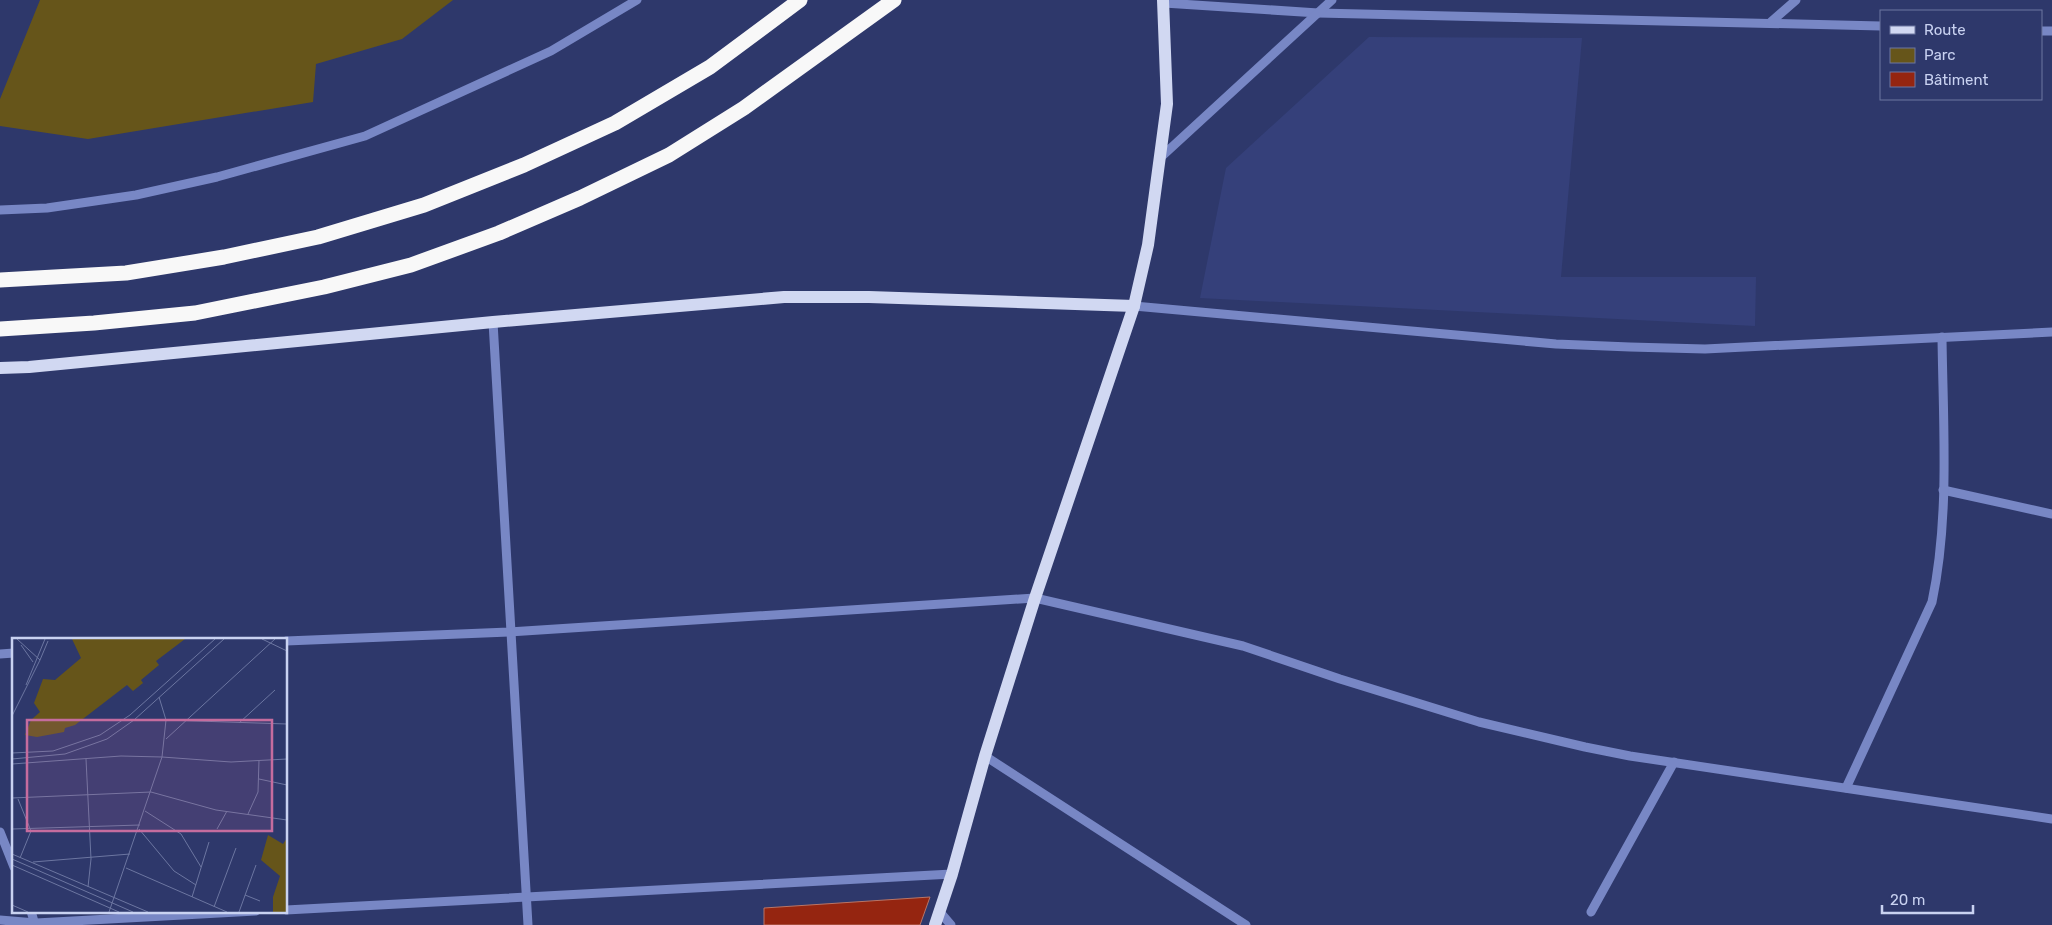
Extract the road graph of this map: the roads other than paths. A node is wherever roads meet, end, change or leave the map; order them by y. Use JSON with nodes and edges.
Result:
{"nodes":[{"id":1,"x":637,"y":0,"type":"edge"},
{"id":2,"x":800,"y":0,"type":"edge"},
{"id":3,"x":894,"y":0,"type":"edge"},
{"id":4,"x":1332,"y":0,"type":"edge"},
{"id":5,"x":1796,"y":0,"type":"edge"},
{"id":6,"x":1163,"y":1,"type":"edge"},
{"id":7,"x":1318,"y":13,"type":"junction"},
{"id":8,"x":1771,"y":22,"type":"junction"},
{"id":9,"x":1880,"y":26,"type":"edge"},
{"id":10,"x":1160,"y":158,"type":"junction"},
{"id":11,"x":0,"y":210,"type":"edge"},
{"id":12,"x":0,"y":280,"type":"edge"},
{"id":13,"x":1134,"y":306,"type":"junction"},
{"id":14,"x":492,"y":322,"type":"junction"},
{"id":15,"x":0,"y":329,"type":"edge"},
{"id":16,"x":2052,"y":332,"type":"edge"},
{"id":17,"x":1942,"y":337,"type":"junction"},
{"id":18,"x":0,"y":368,"type":"edge"},
{"id":19,"x":1943,"y":490,"type":"junction"},
{"id":20,"x":2052,"y":514,"type":"edge"},
{"id":21,"x":1035,"y":598,"type":"junction"},
{"id":22,"x":509,"y":632,"type":"junction"},
{"id":23,"x":288,"y":641,"type":"edge"},
{"id":24,"x":985,"y":756,"type":"junction"},
{"id":25,"x":1674,"y":762,"type":"junction"},
{"id":26,"x":1846,"y":788,"type":"junction"},
{"id":27,"x":2052,"y":818,"type":"edge"},
{"id":28,"x":0,"y":832,"type":"edge"},
{"id":29,"x":12,"y":861,"type":"edge"},
{"id":30,"x":952,"y":874,"type":"junction"},
{"id":31,"x":526,"y":896,"type":"junction"},
{"id":32,"x":288,"y":910,"type":"edge"},
{"id":33,"x":939,"y":911,"type":"junction"},
{"id":34,"x":31,"y":912,"type":"edge"},
{"id":35,"x":239,"y":912,"type":"edge"},
{"id":36,"x":1591,"y":912,"type":"dead end"},
{"id":37,"x":0,"y":920,"type":"edge"},
{"id":38,"x":36,"y":924,"type":"edge"},
{"id":39,"x":528,"y":925,"type":"edge"},
{"id":40,"x":935,"y":925,"type":"edge"},
{"id":41,"x":951,"y":925,"type":"edge"},
{"id":42,"x":1246,"y":925,"type":"edge"}],
"edges":[{"from":1,"to":11,"type":"street"},
{"from":2,"to":12,"type":"highway"},
{"from":3,"to":15,"type":"highway"},
{"from":4,"to":7,"type":"street"},
{"from":5,"to":8,"type":"street"},
{"from":6,"to":7,"type":"street"},
{"from":6,"to":10,"type":"main road"},
{"from":7,"to":8,"type":"street"},
{"from":7,"to":10,"type":"street"},
{"from":8,"to":9,"type":"street"},
{"from":10,"to":13,"type":"main road"},
{"from":13,"to":14,"type":"main road"},
{"from":13,"to":17,"type":"street"},
{"from":13,"to":21,"type":"main road"},
{"from":14,"to":18,"type":"main road"},
{"from":14,"to":22,"type":"street"},
{"from":16,"to":17,"type":"street"},
{"from":17,"to":19,"type":"street"},
{"from":19,"to":20,"type":"street"},
{"from":19,"to":26,"type":"street"},
{"from":21,"to":22,"type":"street"},
{"from":21,"to":24,"type":"main road"},
{"from":21,"to":25,"type":"street"},
{"from":22,"to":23,"type":"street"},
{"from":22,"to":31,"type":"street"},
{"from":24,"to":30,"type":"main road"},
{"from":24,"to":42,"type":"street"},
{"from":25,"to":26,"type":"street"},
{"from":25,"to":36,"type":"street"},
{"from":26,"to":27,"type":"street"},
{"from":28,"to":29,"type":"street"},
{"from":30,"to":31,"type":"street"},
{"from":30,"to":33,"type":"main road"},
{"from":31,"to":32,"type":"street"},
{"from":31,"to":39,"type":"street"},
{"from":33,"to":40,"type":"main road"},
{"from":33,"to":41,"type":"street"},
{"from":34,"to":38,"type":"street"},
{"from":35,"to":38,"type":"street"},
{"from":37,"to":38,"type":"street"}]}
